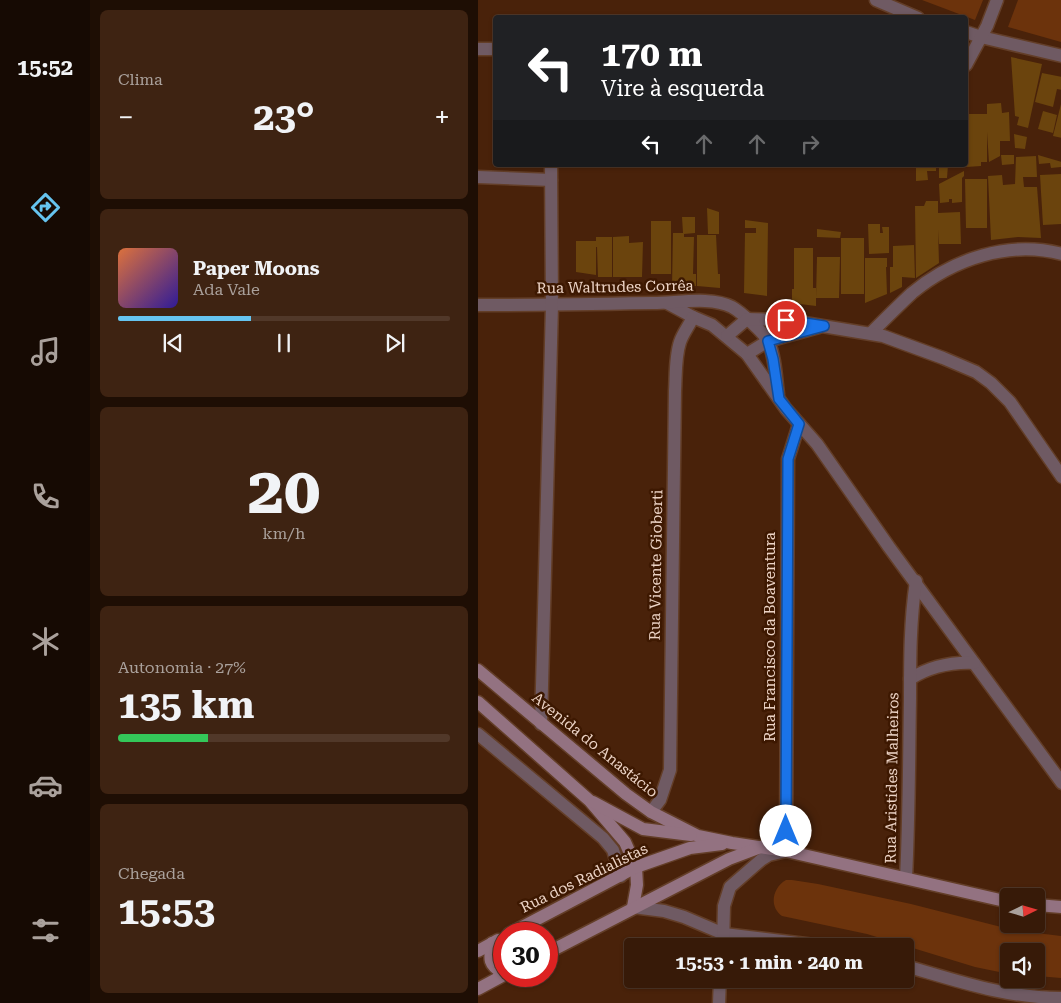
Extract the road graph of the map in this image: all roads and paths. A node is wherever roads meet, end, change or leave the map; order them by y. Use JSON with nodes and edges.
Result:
{"nodes":[{"id":1,"x":876,"y":0,"type":"edge"},
{"id":2,"x":997,"y":0,"type":"edge"},
{"id":3,"x":911,"y":15,"type":"edge"},
{"id":4,"x":968,"y":33,"type":"edge"},
{"id":5,"x":981,"y":38,"type":"junction"},
{"id":6,"x":478,"y":49,"type":"edge"},
{"id":7,"x":493,"y":49,"type":"edge"},
{"id":8,"x":1062,"y":56,"type":"edge"},
{"id":9,"x":968,"y":61,"type":"edge"},
{"id":10,"x":551,"y":167,"type":"edge"},
{"id":11,"x":478,"y":177,"type":"edge"},
{"id":12,"x":551,"y":180,"type":"junction"},
{"id":13,"x":1062,"y":254,"type":"edge"},
{"id":14,"x":667,"y":303,"type":"junction"},
{"id":15,"x":478,"y":305,"type":"edge"},
{"id":16,"x":552,"y":305,"type":"junction"},
{"id":17,"x":693,"y":317,"type":"junction"},
{"id":18,"x":748,"y":319,"type":"junction"},
{"id":19,"x":824,"y":326,"type":"junction"},
{"id":20,"x":871,"y":333,"type":"junction"},
{"id":21,"x":727,"y":336,"type":"junction"},
{"id":22,"x":768,"y":341,"type":"junction"},
{"id":23,"x":747,"y":354,"type":"junction"},
{"id":24,"x":779,"y":399,"type":"junction"},
{"id":25,"x":799,"y":424,"type":"junction"},
{"id":26,"x":1062,"y":477,"type":"edge"},
{"id":27,"x":916,"y":581,"type":"junction"},
{"id":28,"x":974,"y":663,"type":"junction"},
{"id":29,"x":478,"y":670,"type":"edge"},
{"id":30,"x":910,"y":679,"type":"junction"},
{"id":31,"x":478,"y":702,"type":"edge"},
{"id":32,"x":542,"y":724,"type":"junction"},
{"id":33,"x":478,"y":734,"type":"edge"},
{"id":34,"x":1062,"y":783,"type":"edge"},
{"id":35,"x":590,"y":801,"type":"junction"},
{"id":36,"x":651,"y":812,"type":"junction"},
{"id":37,"x":698,"y":836,"type":"junction"},
{"id":38,"x":732,"y":843,"type":"junction"},
{"id":39,"x":763,"y":846,"type":"junction"},
{"id":40,"x":786,"y":851,"type":"junction"},
{"id":41,"x":636,"y":867,"type":"junction"},
{"id":42,"x":621,"y":876,"type":"junction"},
{"id":43,"x":906,"y":878,"type":"junction"},
{"id":44,"x":1000,"y":900,"type":"edge"},
{"id":45,"x":1046,"y":906,"type":"edge"},
{"id":46,"x":633,"y":907,"type":"junction"},
{"id":47,"x":1062,"y":907,"type":"edge"},
{"id":48,"x":533,"y":922,"type":"edge"},
{"id":49,"x":720,"y":938,"type":"edge"},
{"id":50,"x":723,"y":938,"type":"edge"},
{"id":51,"x":492,"y":942,"type":"joint"},
{"id":52,"x":558,"y":946,"type":"edge"},
{"id":53,"x":478,"y":951,"type":"edge"},
{"id":54,"x":493,"y":965,"type":"edge"},
{"id":55,"x":914,"y":968,"type":"edge"},
{"id":56,"x":493,"y":980,"type":"edge"},
{"id":57,"x":720,"y":988,"type":"edge"},
{"id":58,"x":478,"y":989,"type":"edge"},
{"id":59,"x":1062,"y":998,"type":"edge"},
{"id":60,"x":719,"y":1003,"type":"edge"}],
"edges":[{"from":1,"to":3,"type":"street"},
{"from":2,"to":5,"type":"street"},
{"from":4,"to":5,"type":"street"},
{"from":5,"to":8,"type":"street"},
{"from":5,"to":9,"type":"street"},
{"from":6,"to":7,"type":"street"},
{"from":10,"to":12,"type":"street"},
{"from":11,"to":12,"type":"street"},
{"from":12,"to":16,"type":"street"},
{"from":13,"to":20,"type":"street"},
{"from":14,"to":16,"type":"street","name":"Rua Waltrudes Corrêa"},
{"from":14,"to":17,"type":"street"},
{"from":14,"to":18,"type":"street","name":"Rua Waltrudes Corrêa"},
{"from":15,"to":16,"type":"street","name":"Rua Waltrudes Corrêa"},
{"from":16,"to":32,"type":"street"},
{"from":17,"to":21,"type":"street"},
{"from":17,"to":36,"type":"street","name":"Rua Vicente Gioberti"},
{"from":18,"to":19,"type":"street"},
{"from":18,"to":21,"type":"street"},
{"from":18,"to":22,"type":"street","name":"Rua Waltrudes Corrêa"},
{"from":19,"to":20,"type":"street"},
{"from":19,"to":22,"type":"street"},
{"from":20,"to":26,"type":"street"},
{"from":21,"to":23,"type":"street"},
{"from":22,"to":23,"type":"street"},
{"from":22,"to":24,"type":"street","name":"Rua Waltrudes Corrêa"},
{"from":23,"to":24,"type":"street"},
{"from":24,"to":25,"type":"street"},
{"from":25,"to":27,"type":"street"},
{"from":25,"to":40,"type":"street","name":"Rua Francisco da Boaventura"},
{"from":27,"to":28,"type":"street"},
{"from":27,"to":30,"type":"street","name":"Rua Aristides Malheiros"},
{"from":28,"to":30,"type":"street","name":"Rua Aristides Malheiros"},
{"from":28,"to":34,"type":"street"},
{"from":29,"to":32,"type":"main road","name":"Avenida do Anastácio"},
{"from":30,"to":43,"type":"street","name":"Rua Aristides Malheiros"},
{"from":31,"to":35,"type":"main road"},
{"from":32,"to":36,"type":"main road","name":"Avenida do Anastácio"},
{"from":33,"to":42,"type":"street"},
{"from":35,"to":37,"type":"main road"},
{"from":35,"to":41,"type":"main road"},
{"from":36,"to":37,"type":"main road","name":"Avenida do Anastácio"},
{"from":37,"to":38,"type":"main road","name":"Avenida do Anastácio"},
{"from":38,"to":39,"type":"main road","name":"Avenida do Anastácio"},
{"from":38,"to":41,"type":"main road","name":"Rua dos Radialistas"},
{"from":39,"to":40,"type":"main road","name":"Avenida do Anastácio"},
{"from":39,"to":46,"type":"main road"},
{"from":40,"to":43,"type":"main road","name":"Avenida do Anastácio"},
{"from":40,"to":50,"type":"street"},
{"from":41,"to":42,"type":"main road","name":"Rua dos Radialistas"},
{"from":41,"to":46,"type":"main road"},
{"from":42,"to":48,"type":"main road","name":"Rua dos Radialistas"},
{"from":43,"to":44,"type":"main road","name":"Avenida do Anastácio"},
{"from":45,"to":47,"type":"main road"},
{"from":46,"to":49,"type":"street"},
{"from":46,"to":52,"type":"main road"},
{"from":51,"to":53,"type":"main road"},
{"from":51,"to":54,"type":"main road"},
{"from":55,"to":59,"type":"street"},
{"from":56,"to":58,"type":"main road"},
{"from":57,"to":60,"type":"street"}]}
